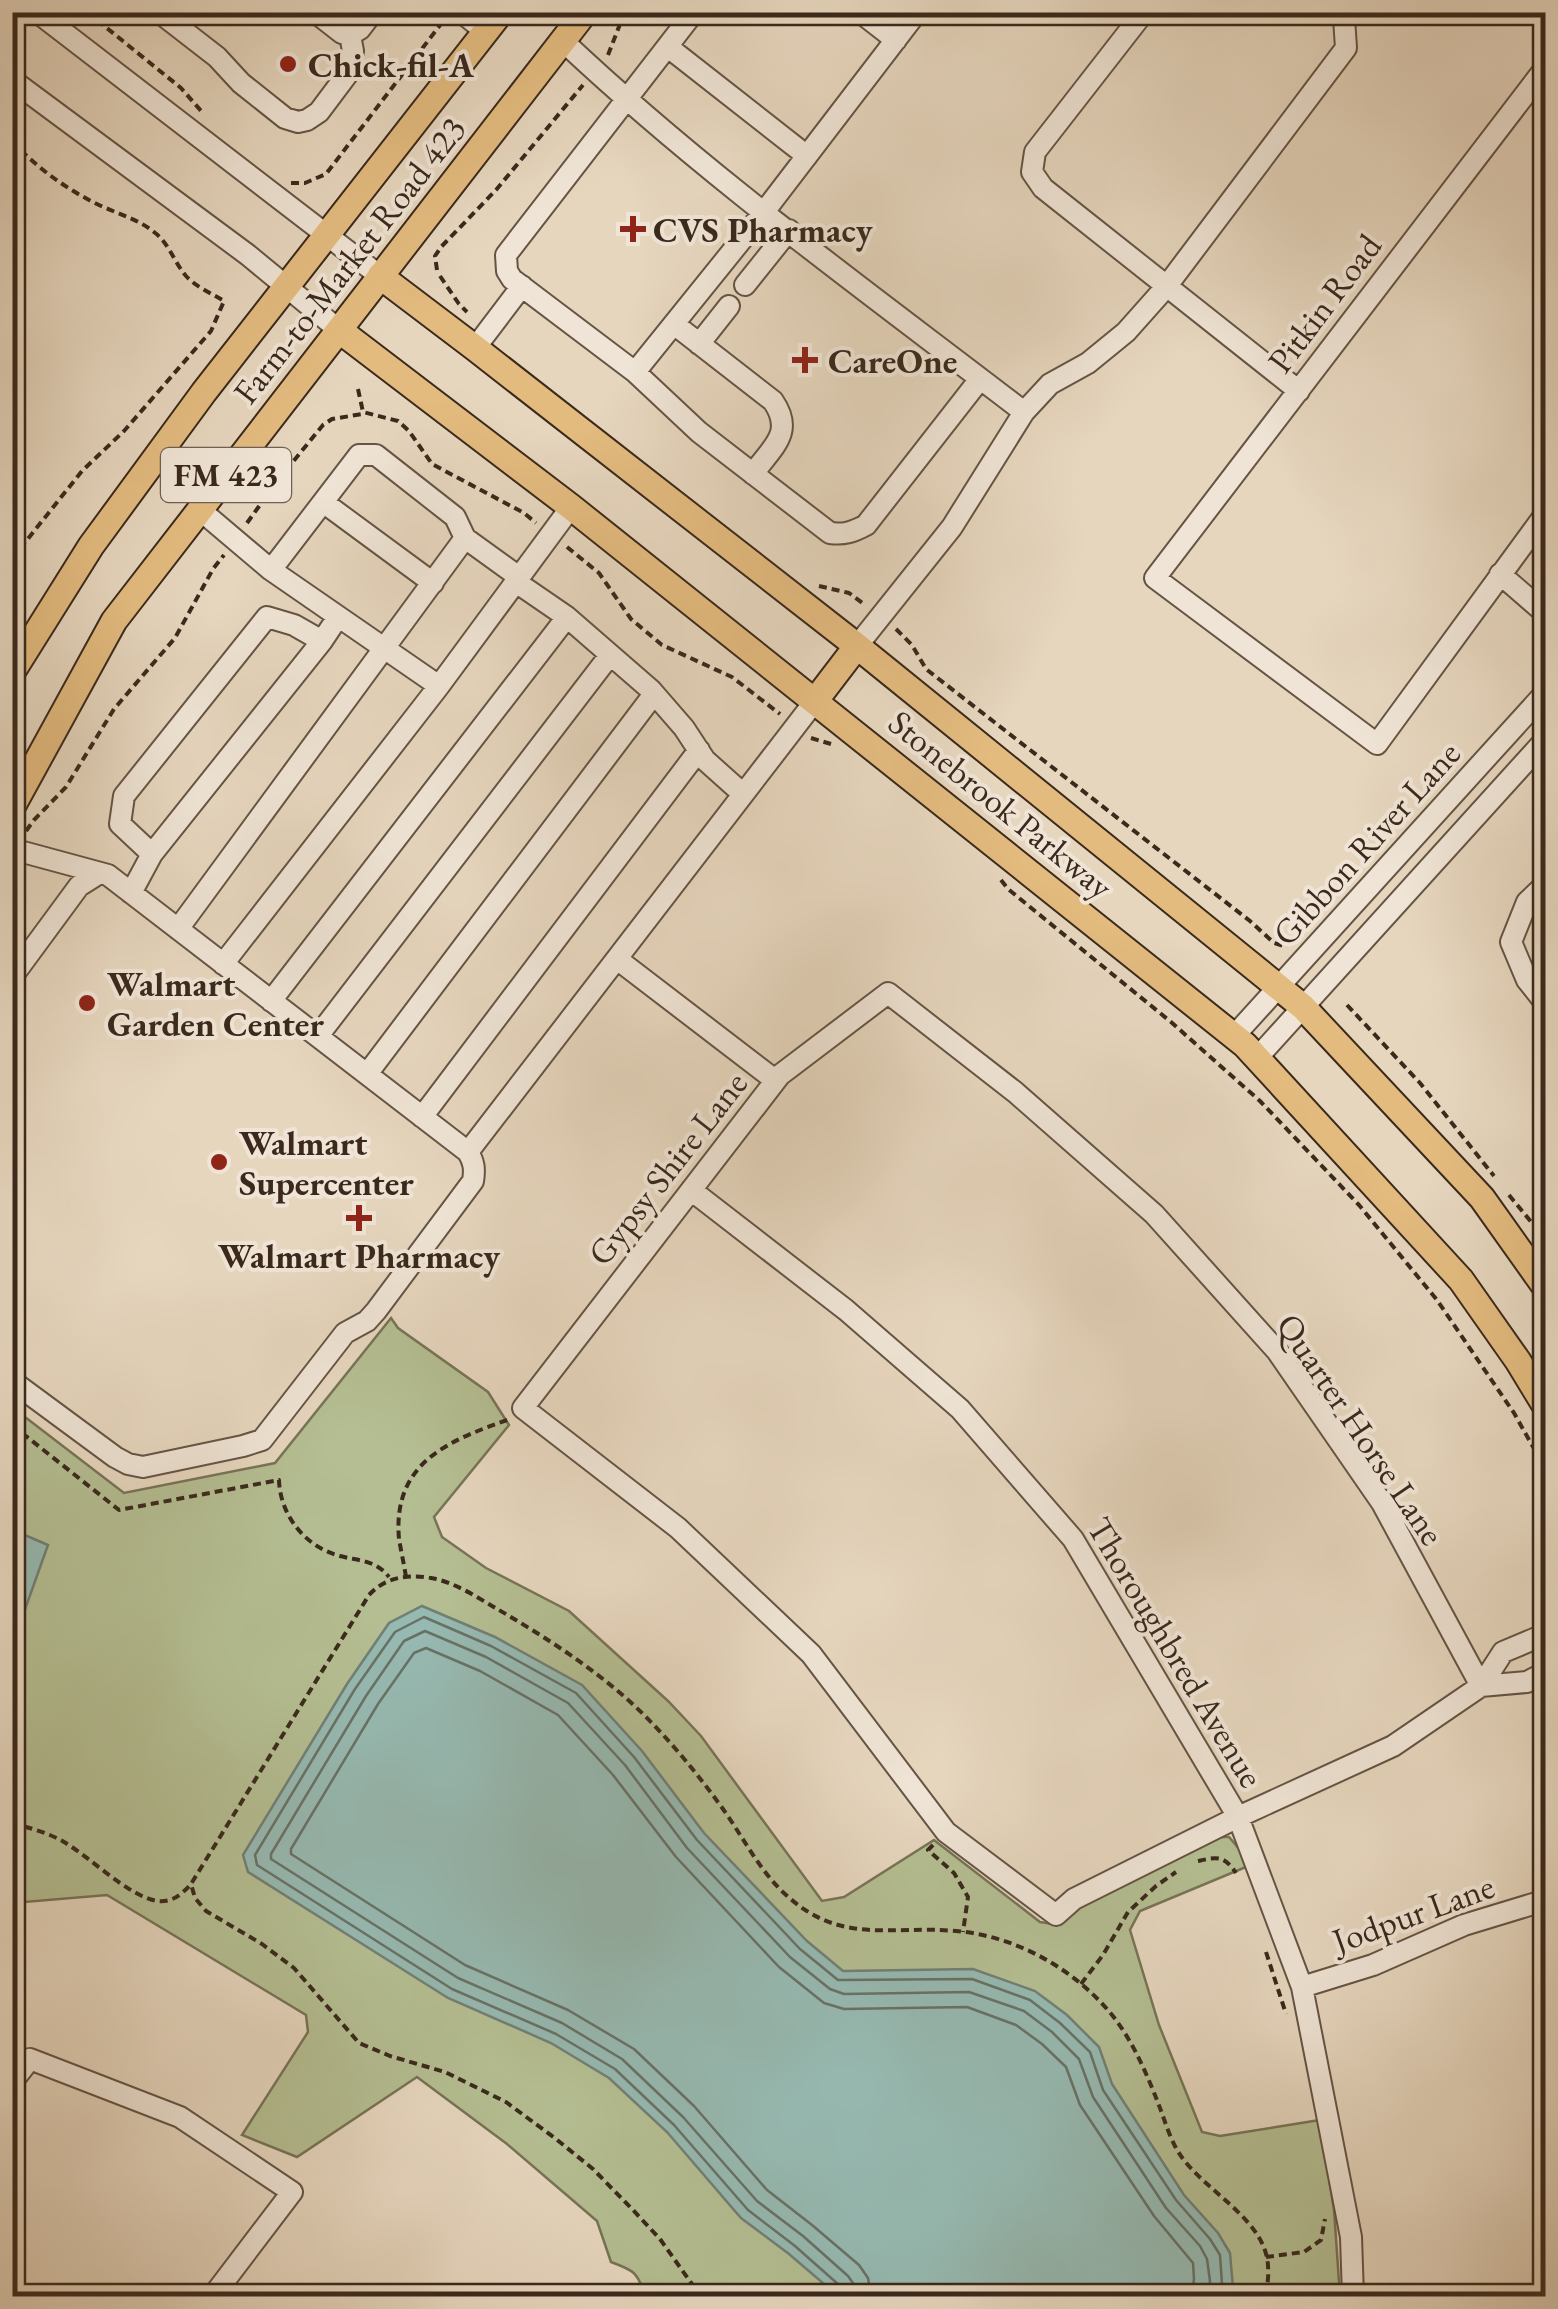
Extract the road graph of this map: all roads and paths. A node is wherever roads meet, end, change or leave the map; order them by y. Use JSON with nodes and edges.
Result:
{"nodes":[{"id":1,"x":37,"y":12,"type":"edge"},
{"id":2,"x":87,"y":12,"type":"edge"},
{"id":3,"x":159,"y":12,"type":"edge"},
{"id":4,"x":315,"y":12,"type":"edge"},
{"id":5,"x":373,"y":12,"type":"edge"},
{"id":6,"x":449,"y":12,"type":"edge"},
{"id":7,"x":461,"y":12,"type":"edge"},
{"id":8,"x":585,"y":12,"type":"edge"},
{"id":9,"x":627,"y":12,"type":"edge"},
{"id":10,"x":694,"y":12,"type":"edge"},
{"id":11,"x":860,"y":12,"type":"edge"},
{"id":12,"x":917,"y":12,"type":"edge"},
{"id":13,"x":1144,"y":12,"type":"edge"},
{"id":14,"x":1338,"y":12,"type":"edge"},
{"id":15,"x":493,"y":22,"type":"edge"},
{"id":16,"x":350,"y":35,"type":"junction"},
{"id":17,"x":896,"y":40,"type":"junction"},
{"id":18,"x":563,"y":41,"type":"junction"},
{"id":19,"x":668,"y":47,"type":"junction"},
{"id":20,"x":1546,"y":67,"type":"edge"},
{"id":21,"x":595,"y":72,"type":"junction"},
{"id":22,"x":12,"y":80,"type":"edge"},
{"id":23,"x":627,"y":101,"type":"junction"},
{"id":24,"x":211,"y":122,"type":"dead end"},
{"id":25,"x":12,"y":142,"type":"edge"},
{"id":26,"x":807,"y":156,"type":"junction"},
{"id":27,"x":282,"y":180,"type":"dead end"},
{"id":28,"x":764,"y":212,"type":"junction"},
{"id":29,"x":789,"y":230,"type":"junction"},
{"id":30,"x":328,"y":236,"type":"junction"},
{"id":31,"x":436,"y":270,"type":"dead end"},
{"id":32,"x":380,"y":276,"type":"junction"},
{"id":33,"x":745,"y":285,"type":"dead end"},
{"id":34,"x":522,"y":286,"type":"junction"},
{"id":35,"x":1166,"y":287,"type":"junction"},
{"id":36,"x":287,"y":288,"type":"junction"},
{"id":37,"x":729,"y":306,"type":"dead end"},
{"id":38,"x":674,"y":324,"type":"junction"},
{"id":39,"x":339,"y":330,"type":"junction"},
{"id":40,"x":699,"y":344,"type":"junction"},
{"id":41,"x":475,"y":348,"type":"junction"},
{"id":42,"x":636,"y":372,"type":"junction"},
{"id":43,"x":980,"y":378,"type":"junction"},
{"id":44,"x":358,"y":388,"type":"dead end"},
{"id":45,"x":1298,"y":391,"type":"junction"},
{"id":46,"x":1024,"y":412,"type":"junction"},
{"id":47,"x":366,"y":414,"type":"junction"},
{"id":48,"x":754,"y":474,"type":"junction"},
{"id":49,"x":322,"y":502,"type":"junction"},
{"id":50,"x":571,"y":507,"type":"junction"},
{"id":51,"x":199,"y":510,"type":"junction"},
{"id":52,"x":1546,"y":514,"type":"edge"},
{"id":53,"x":552,"y":534,"type":"junction"},
{"id":54,"x":465,"y":538,"type":"junction"},
{"id":55,"x":235,"y":540,"type":"junction"},
{"id":56,"x":12,"y":562,"type":"edge"},
{"id":57,"x":271,"y":570,"type":"junction"},
{"id":58,"x":1500,"y":574,"type":"junction"},
{"id":59,"x":518,"y":580,"type":"junction"},
{"id":60,"x":433,"y":583,"type":"junction"},
{"id":61,"x":1546,"y":614,"type":"edge"},
{"id":62,"x":338,"y":616,"type":"junction"},
{"id":63,"x":567,"y":618,"type":"junction"},
{"id":64,"x":322,"y":641,"type":"junction"},
{"id":65,"x":856,"y":646,"type":"junction"},
{"id":66,"x":385,"y":649,"type":"junction"},
{"id":67,"x":610,"y":655,"type":"junction"},
{"id":68,"x":12,"y":672,"type":"edge"},
{"id":69,"x":439,"y":686,"type":"junction"},
{"id":70,"x":1546,"y":692,"type":"edge"},
{"id":71,"x":654,"y":694,"type":"junction"},
{"id":72,"x":815,"y":701,"type":"junction"},
{"id":73,"x":795,"y":726,"type":"junction"},
{"id":74,"x":1546,"y":739,"type":"edge"},
{"id":75,"x":837,"y":744,"type":"dead end"},
{"id":76,"x":699,"y":750,"type":"junction"},
{"id":77,"x":743,"y":794,"type":"junction"},
{"id":78,"x":12,"y":806,"type":"edge"},
{"id":79,"x":13,"y":849,"type":"edge"},
{"id":80,"x":152,"y":854,"type":"junction"},
{"id":81,"x":98,"y":874,"type":"junction"},
{"id":82,"x":998,"y":877,"type":"dead end"},
{"id":83,"x":1546,"y":884,"type":"edge"},
{"id":84,"x":131,"y":893,"type":"junction"},
{"id":85,"x":178,"y":929,"type":"junction"},
{"id":86,"x":617,"y":959,"type":"junction"},
{"id":87,"x":223,"y":964,"type":"junction"},
{"id":88,"x":12,"y":977,"type":"edge"},
{"id":89,"x":1279,"y":987,"type":"junction"},
{"id":90,"x":888,"y":994,"type":"joint"},
{"id":91,"x":271,"y":1001,"type":"junction"},
{"id":92,"x":1546,"y":1004,"type":"edge"},
{"id":93,"x":1347,"y":1005,"type":"dead end"},
{"id":94,"x":1304,"y":1007,"type":"junction"},
{"id":95,"x":318,"y":1036,"type":"junction"},
{"id":96,"x":1234,"y":1036,"type":"junction"},
{"id":97,"x":1257,"y":1058,"type":"junction"},
{"id":98,"x":367,"y":1074,"type":"junction"},
{"id":99,"x":775,"y":1080,"type":"junction"},
{"id":100,"x":422,"y":1117,"type":"junction"},
{"id":101,"x":468,"y":1152,"type":"junction"},
{"id":102,"x":691,"y":1190,"type":"junction"},
{"id":103,"x":1546,"y":1240,"type":"edge"},
{"id":104,"x":1546,"y":1288,"type":"edge"},
{"id":105,"x":12,"y":1380,"type":"edge"},
{"id":106,"x":1546,"y":1407,"type":"edge"},
{"id":107,"x":526,"y":1410,"type":"junction"},
{"id":108,"x":12,"y":1425,"type":"edge"},
{"id":109,"x":1546,"y":1470,"type":"edge"},
{"id":110,"x":406,"y":1577,"type":"junction"},
{"id":111,"x":390,"y":1579,"type":"junction"},
{"id":112,"x":1546,"y":1634,"type":"edge"},
{"id":113,"x":1546,"y":1672,"type":"edge"},
{"id":114,"x":1481,"y":1686,"type":"junction"},
{"id":115,"x":1238,"y":1817,"type":"junction"},
{"id":116,"x":12,"y":1823,"type":"edge"},
{"id":117,"x":946,"y":1832,"type":"junction"},
{"id":118,"x":1190,"y":1863,"type":"dead end"},
{"id":119,"x":1178,"y":1870,"type":"dead end"},
{"id":120,"x":1238,"y":1876,"type":"dead end"},
{"id":121,"x":191,"y":1884,"type":"junction"},
{"id":122,"x":1546,"y":1900,"type":"edge"},
{"id":123,"x":962,"y":1932,"type":"junction"},
{"id":124,"x":1266,"y":1953,"type":"dead end"},
{"id":125,"x":1081,"y":1984,"type":"junction"},
{"id":126,"x":1302,"y":1986,"type":"junction"},
{"id":127,"x":1287,"y":2019,"type":"dead end"},
{"id":128,"x":12,"y":2082,"type":"edge"},
{"id":129,"x":1325,"y":2206,"type":"dead end"},
{"id":130,"x":1266,"y":2257,"type":"junction"},
{"id":131,"x":213,"y":2296,"type":"edge"},
{"id":132,"x":705,"y":2296,"type":"edge"},
{"id":133,"x":1266,"y":2296,"type":"edge"},
{"id":134,"x":1353,"y":2296,"type":"edge"}],
"edges":[{"from":1,"to":30,"type":"street"},
{"from":2,"to":24,"type":"path"},
{"from":3,"to":16,"type":"street"},
{"from":4,"to":16,"type":"street"},
{"from":5,"to":16,"type":"street"},
{"from":6,"to":27,"type":"path"},
{"from":7,"to":15,"type":"street"},
{"from":8,"to":18,"type":"main road","name":"Farm-to-Market Road 423","number":"FM 423"},
{"from":9,"to":21,"type":"path"},
{"from":10,"to":19,"type":"street"},
{"from":11,"to":17,"type":"street"},
{"from":12,"to":17,"type":"street"},
{"from":13,"to":35,"type":"street"},
{"from":14,"to":35,"type":"street"},
{"from":15,"to":30,"type":"main road","name":"Farm-to-Market Road 423","number":"FM 423"},
{"from":17,"to":26,"type":"street"},
{"from":18,"to":21,"type":"street"},
{"from":18,"to":32,"type":"main road","name":"Farm-to-Market Road 423","number":"FM 423"},
{"from":19,"to":23,"type":"street"},
{"from":19,"to":26,"type":"street"},
{"from":20,"to":45,"type":"street","name":"Pitkin Road"},
{"from":21,"to":23,"type":"street"},
{"from":21,"to":31,"type":"path"},
{"from":22,"to":36,"type":"street"},
{"from":23,"to":28,"type":"street"},
{"from":23,"to":34,"type":"street"},
{"from":25,"to":56,"type":"path"},
{"from":26,"to":28,"type":"street"},
{"from":28,"to":29,"type":"street"},
{"from":28,"to":38,"type":"street"},
{"from":29,"to":33,"type":"street"},
{"from":29,"to":43,"type":"street"},
{"from":30,"to":32,"type":"street"},
{"from":30,"to":36,"type":"main road","name":"Farm-to-Market Road 423","number":"FM 423"},
{"from":32,"to":39,"type":"main road","name":"Farm-to-Market Road 423","number":"FM 423"},
{"from":32,"to":41,"type":"main road","name":"Stonebrook Parkway"},
{"from":34,"to":41,"type":"street"},
{"from":34,"to":42,"type":"street"},
{"from":35,"to":45,"type":"street"},
{"from":35,"to":46,"type":"street"},
{"from":36,"to":39,"type":"street"},
{"from":36,"to":68,"type":"main road","name":"Farm-to-Market Road 423","number":"FM 423"},
{"from":37,"to":40,"type":"street"},
{"from":38,"to":40,"type":"street"},
{"from":38,"to":42,"type":"street"},
{"from":39,"to":50,"type":"main road","name":"Stonebrook Parkway"},
{"from":39,"to":51,"type":"main road","name":"Farm-to-Market Road 423","number":"FM 423"},
{"from":40,"to":48,"type":"street"},
{"from":41,"to":65,"type":"main road","name":"Stonebrook Parkway"},
{"from":42,"to":48,"type":"street"},
{"from":43,"to":46,"type":"street"},
{"from":43,"to":48,"type":"street"},
{"from":44,"to":47,"type":"path"},
{"from":45,"to":58,"type":"street","name":"Pitkin Road"},
{"from":46,"to":65,"type":"street"},
{"from":47,"to":53,"type":"path"},
{"from":47,"to":55,"type":"path"},
{"from":49,"to":54,"type":"street"},
{"from":49,"to":57,"type":"street"},
{"from":49,"to":60,"type":"street"},
{"from":50,"to":53,"type":"street"},
{"from":50,"to":72,"type":"main road","name":"Stonebrook Parkway"},
{"from":51,"to":55,"type":"street"},
{"from":51,"to":78,"type":"main road","name":"Farm-to-Market Road 423","number":"FM 423"},
{"from":52,"to":58,"type":"street"},
{"from":53,"to":59,"type":"street"},
{"from":53,"to":73,"type":"path"},
{"from":54,"to":59,"type":"street"},
{"from":54,"to":60,"type":"street"},
{"from":55,"to":57,"type":"street"},
{"from":55,"to":79,"type":"path"},
{"from":57,"to":62,"type":"street"},
{"from":58,"to":61,"type":"street"},
{"from":59,"to":63,"type":"street"},
{"from":59,"to":69,"type":"street"},
{"from":60,"to":66,"type":"street"},
{"from":62,"to":64,"type":"street"},
{"from":62,"to":66,"type":"street"},
{"from":63,"to":67,"type":"street"},
{"from":63,"to":91,"type":"street"},
{"from":64,"to":80,"type":"street"},
{"from":64,"to":80,"type":"street"},
{"from":65,"to":72,"type":"main road"},
{"from":65,"to":89,"type":"main road","name":"Stonebrook Parkway"},
{"from":66,"to":69,"type":"street"},
{"from":66,"to":85,"type":"street"},
{"from":67,"to":71,"type":"street"},
{"from":67,"to":95,"type":"street"},
{"from":69,"to":87,"type":"street"},
{"from":70,"to":89,"type":"street","name":"Gibbon River Lane"},
{"from":71,"to":76,"type":"street"},
{"from":71,"to":98,"type":"street"},
{"from":72,"to":73,"type":"street"},
{"from":72,"to":96,"type":"main road","name":"Stonebrook Parkway"},
{"from":73,"to":75,"type":"path"},
{"from":73,"to":77,"type":"street"},
{"from":74,"to":94,"type":"street","name":"Gibbon River Lane"},
{"from":76,"to":77,"type":"street"},
{"from":76,"to":100,"type":"street"},
{"from":77,"to":86,"type":"street"},
{"from":79,"to":81,"type":"street"},
{"from":80,"to":84,"type":"street"},
{"from":81,"to":84,"type":"street"},
{"from":81,"to":88,"type":"street"},
{"from":82,"to":109,"type":"path"},
{"from":83,"to":92,"type":"street"},
{"from":84,"to":85,"type":"street"},
{"from":85,"to":87,"type":"street"},
{"from":86,"to":99,"type":"street"},
{"from":86,"to":101,"type":"street"},
{"from":87,"to":91,"type":"street"},
{"from":89,"to":94,"type":"main road","name":"Stonebrook Parkway"},
{"from":89,"to":96,"type":"street","name":"Gibbon River Lane"},
{"from":90,"to":99,"type":"street","name":"Gypsy Shire Lane"},
{"from":90,"to":114,"type":"street","name":"Quarter Horse Lane"},
{"from":91,"to":95,"type":"street"},
{"from":93,"to":103,"type":"path"},
{"from":94,"to":97,"type":"street","name":"Gibbon River Lane"},
{"from":94,"to":104,"type":"main road","name":"Stonebrook Parkway"},
{"from":95,"to":98,"type":"street"},
{"from":96,"to":97,"type":"main road","name":"Stonebrook Parkway"},
{"from":97,"to":106,"type":"main road","name":"Stonebrook Parkway"},
{"from":98,"to":100,"type":"street"},
{"from":99,"to":102,"type":"street","name":"Gypsy Shire Lane"},
{"from":100,"to":101,"type":"street"},
{"from":101,"to":105,"type":"street"},
{"from":102,"to":107,"type":"street","name":"Gypsy Shire Lane"},
{"from":102,"to":115,"type":"street","name":"Thoroughbred Avenue"},
{"from":107,"to":110,"type":"path"},
{"from":107,"to":117,"type":"street"},
{"from":108,"to":111,"type":"path"},
{"from":110,"to":111,"type":"path"},
{"from":110,"to":123,"type":"path"},
{"from":111,"to":121,"type":"path"},
{"from":112,"to":114,"type":"street"},
{"from":113,"to":114,"type":"street"},
{"from":114,"to":115,"type":"street"},
{"from":115,"to":117,"type":"street"},
{"from":115,"to":126,"type":"street","name":"Thoroughbred Avenue"},
{"from":116,"to":121,"type":"path"},
{"from":117,"to":123,"type":"path"},
{"from":118,"to":120,"type":"path"},
{"from":119,"to":125,"type":"path"},
{"from":121,"to":132,"type":"path"},
{"from":122,"to":126,"type":"street","name":"Jodpur Lane"},
{"from":123,"to":125,"type":"path"},
{"from":124,"to":127,"type":"path"},
{"from":125,"to":130,"type":"path"},
{"from":126,"to":134,"type":"street","name":"Thoroughbred Avenue"},
{"from":128,"to":131,"type":"street"},
{"from":129,"to":130,"type":"path"},
{"from":130,"to":133,"type":"path"}]}
